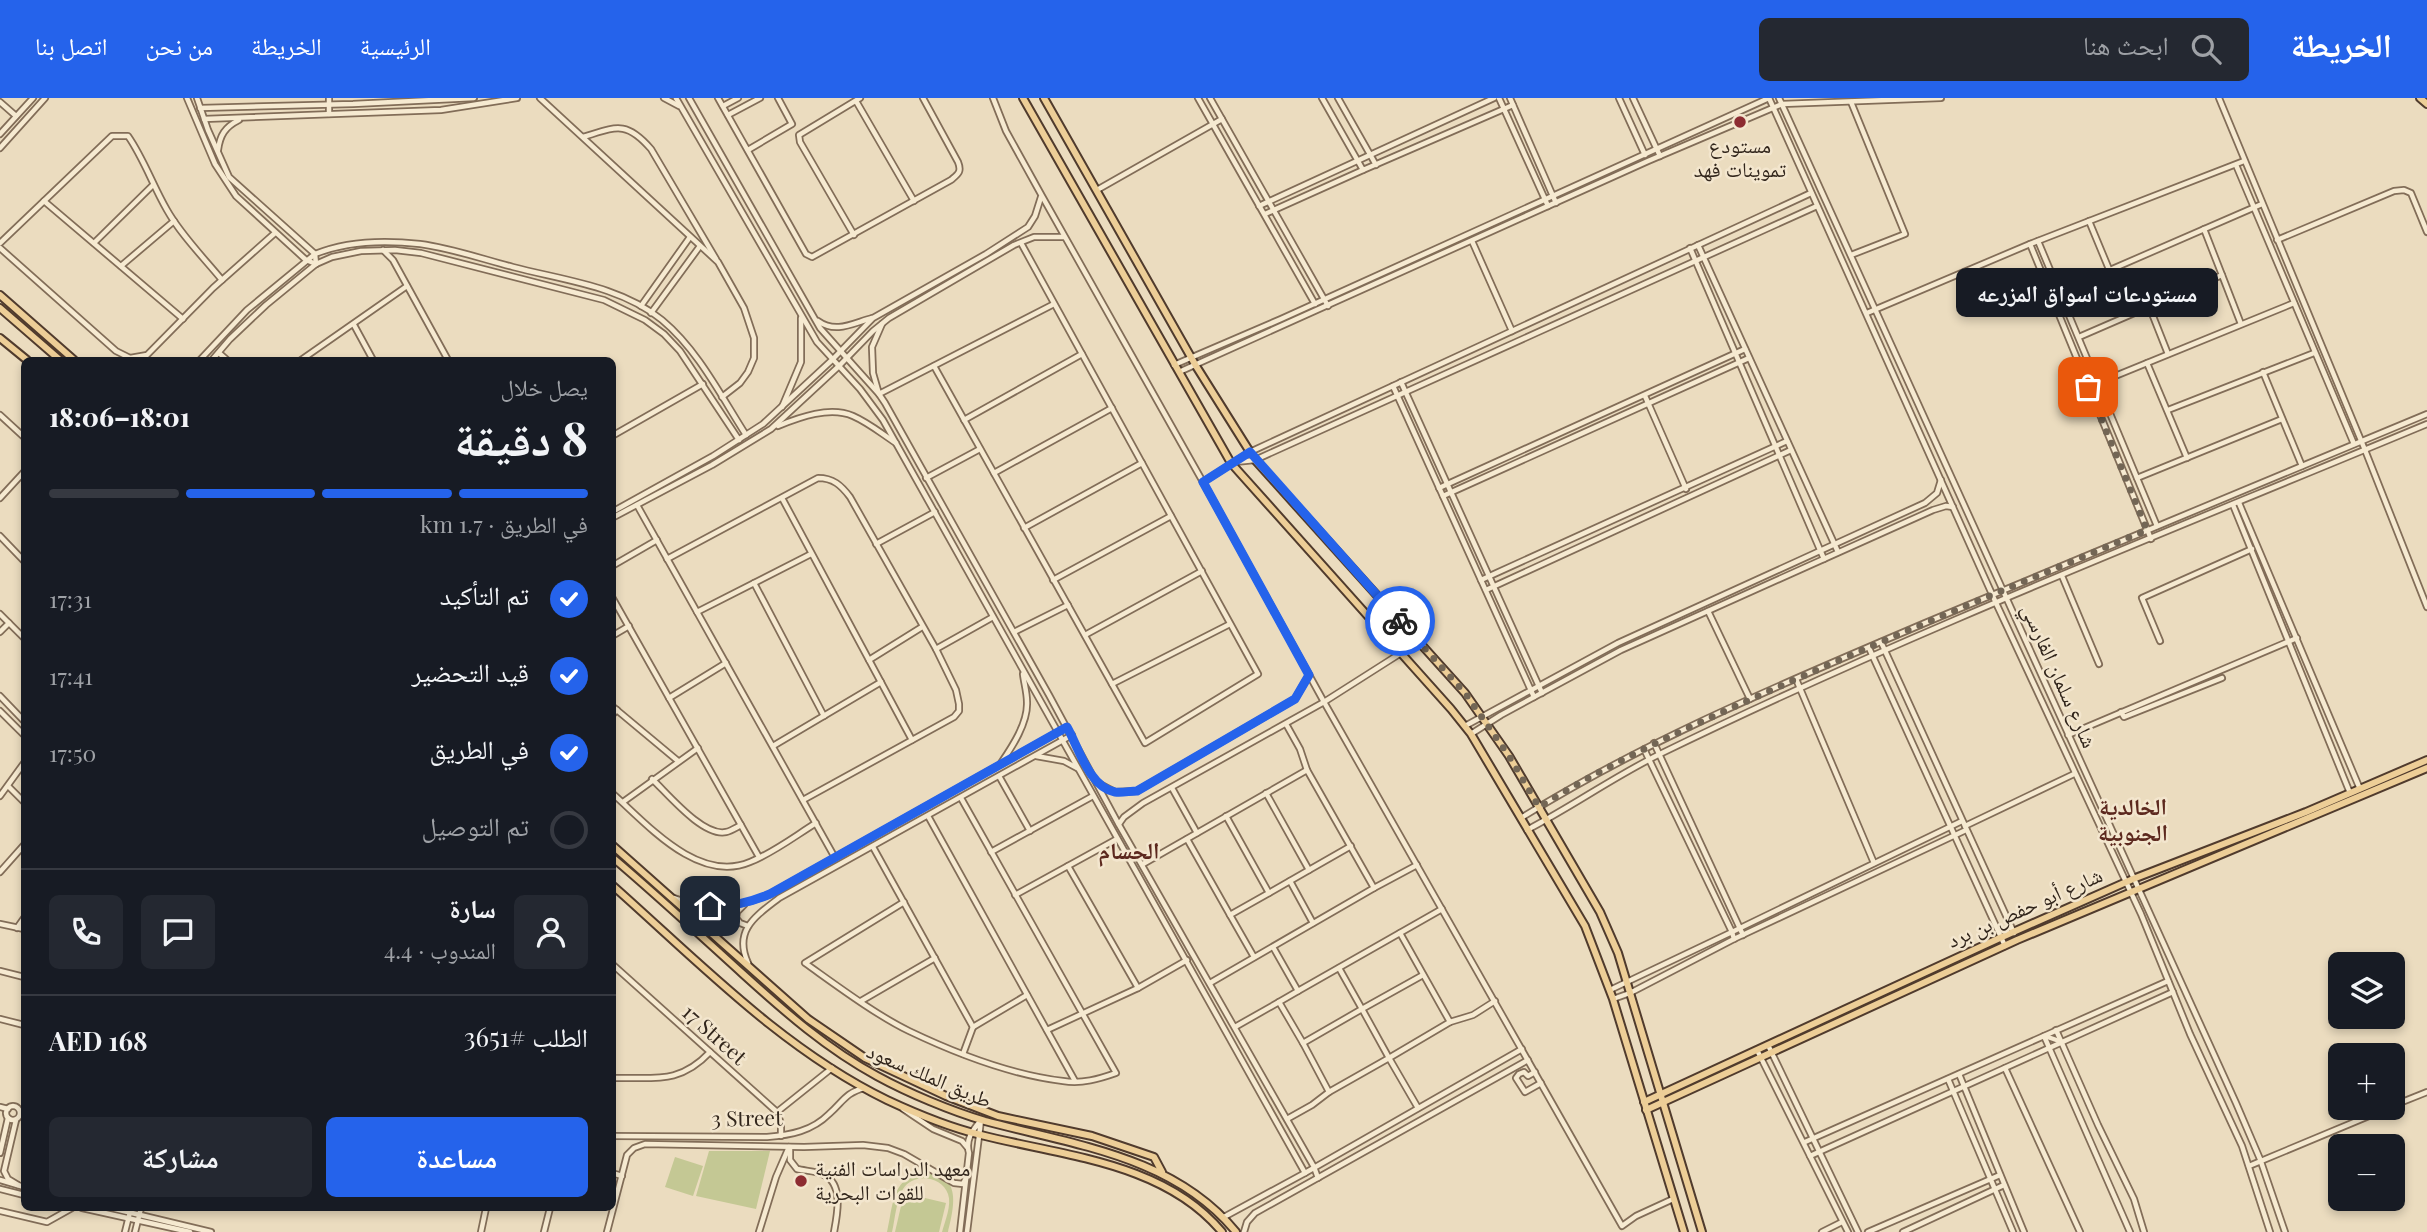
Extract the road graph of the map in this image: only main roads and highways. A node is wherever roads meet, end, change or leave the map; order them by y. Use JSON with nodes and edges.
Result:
{"nodes":[{"id":1,"x":1023,"y":98,"type":"edge"},
{"id":2,"x":1044,"y":98,"type":"edge"},
{"id":3,"x":2420,"y":98,"type":"edge"},
{"id":4,"x":2427,"y":104,"type":"edge"},
{"id":5,"x":0,"y":295,"type":"edge"},
{"id":6,"x":0,"y":308,"type":"edge"},
{"id":7,"x":0,"y":338,"type":"edge"},
{"id":8,"x":22,"y":357,"type":"edge"},
{"id":9,"x":57,"y":357,"type":"edge"},
{"id":10,"x":71,"y":357,"type":"edge"},
{"id":11,"x":2427,"y":760,"type":"edge"},
{"id":12,"x":2427,"y":768,"type":"edge"},
{"id":13,"x":616,"y":848,"type":"edge"},
{"id":14,"x":616,"y":861,"type":"edge"},
{"id":15,"x":616,"y":888,"type":"edge"},
{"id":16,"x":1660,"y":1094,"type":"junction"},
{"id":17,"x":1644,"y":1102,"type":"junction"},
{"id":18,"x":1663,"y":1104,"type":"junction"},
{"id":19,"x":1646,"y":1110,"type":"junction"},
{"id":20,"x":1163,"y":1173,"type":"junction"},
{"id":21,"x":1222,"y":1232,"type":"edge"},
{"id":22,"x":1236,"y":1232,"type":"edge"},
{"id":23,"x":1684,"y":1232,"type":"edge"},
{"id":24,"x":1702,"y":1232,"type":"edge"}],
"edges":[{"from":1,"to":17,"type":"main road"},
{"from":2,"to":16,"type":"main road"},
{"from":3,"to":4,"type":"main road"},
{"from":5,"to":10,"type":"main road"},
{"from":6,"to":9,"type":"main road"},
{"from":7,"to":8,"type":"main road"},
{"from":11,"to":16,"type":"main road","name":"شارع أبو حفص بن برد"},
{"from":12,"to":18,"type":"main road","name":"شارع أبو حفص بن برد"},
{"from":13,"to":20,"type":"main road"},
{"from":14,"to":20,"type":"main road","name":"طريق الملك سعود"},
{"from":15,"to":21,"type":"main road","name":"طريق الملك سعود"},
{"from":16,"to":17,"type":"main road","name":"شارع أبو حفص بن برد"},
{"from":16,"to":18,"type":"main road"},
{"from":17,"to":19,"type":"main road"},
{"from":18,"to":19,"type":"main road","name":"شارع أبو حفص بن برد"},
{"from":18,"to":24,"type":"main road"},
{"from":19,"to":23,"type":"main road"},
{"from":20,"to":22,"type":"main road","name":"طريق الملك سعود"}]}
